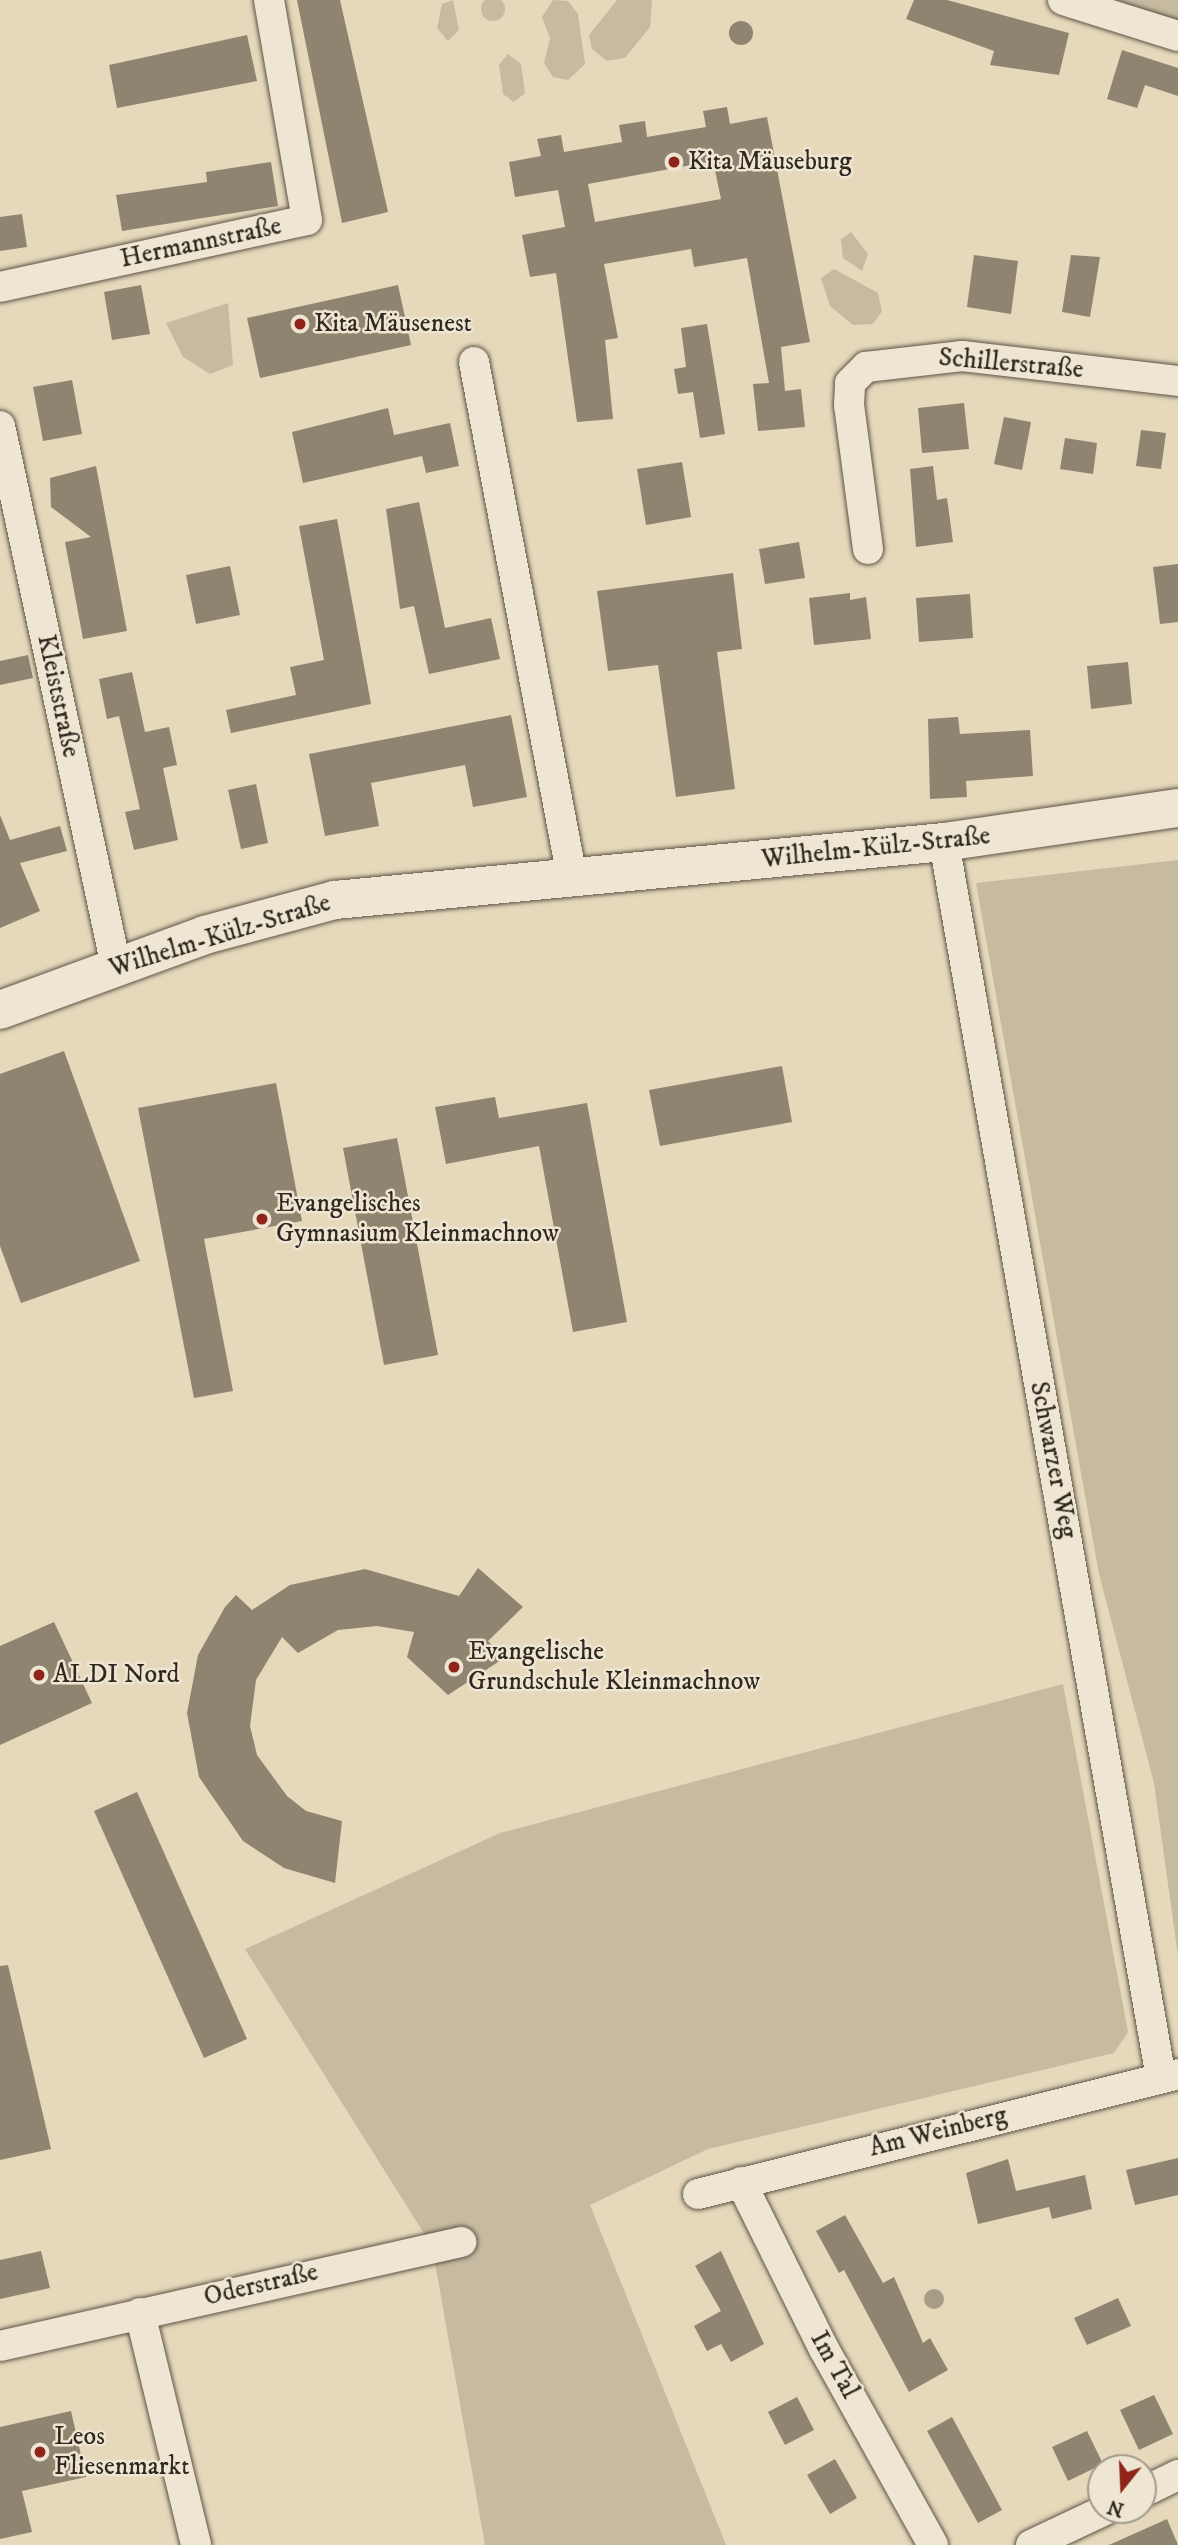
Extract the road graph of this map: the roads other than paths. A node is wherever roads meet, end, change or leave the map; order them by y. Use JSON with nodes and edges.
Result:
{"nodes":[{"id":1,"x":269,"y":0,"type":"edge"},
{"id":2,"x":1063,"y":0,"type":"edge"},
{"id":3,"x":1178,"y":36,"type":"edge"},
{"id":4,"x":0,"y":287,"type":"edge"},
{"id":5,"x":474,"y":362,"type":"dead end"},
{"id":6,"x":1178,"y":381,"type":"edge"},
{"id":7,"x":0,"y":426,"type":"edge"},
{"id":8,"x":869,"y":549,"type":"dead end"},
{"id":9,"x":1178,"y":808,"type":"edge"},
{"id":10,"x":944,"y":842,"type":"junction"},
{"id":11,"x":572,"y":877,"type":"junction"},
{"id":12,"x":116,"y":966,"type":"junction"},
{"id":13,"x":0,"y":1010,"type":"edge"},
{"id":14,"x":1170,"y":2076,"type":"edge"},
{"id":15,"x":741,"y":2182,"type":"junction"},
{"id":16,"x":698,"y":2194,"type":"dead end"},
{"id":17,"x":461,"y":2242,"type":"dead end"},
{"id":18,"x":140,"y":2313,"type":"junction"},
{"id":19,"x":0,"y":2346,"type":"edge"},
{"id":20,"x":1178,"y":2475,"type":"edge"},
{"id":21,"x":1157,"y":2485,"type":"edge"},
{"id":22,"x":1087,"y":2519,"type":"edge"},
{"id":23,"x":196,"y":2545,"type":"edge"},
{"id":24,"x":933,"y":2545,"type":"edge"},
{"id":25,"x":1031,"y":2545,"type":"edge"}],
"edges":[{"from":1,"to":4,"type":"street","name":"Hermannstraße"},
{"from":2,"to":3,"type":"street"},
{"from":5,"to":11,"type":"street"},
{"from":6,"to":8,"type":"street","name":"Schillerstraße"},
{"from":7,"to":12,"type":"street","name":"Kleiststraße"},
{"from":9,"to":10,"type":"street","name":"Wilhelm-Külz-Straße"},
{"from":10,"to":11,"type":"street","name":"Wilhelm-Külz-Straße"},
{"from":10,"to":14,"type":"street","name":"Schwarzer Weg"},
{"from":11,"to":12,"type":"street","name":"Wilhelm-Külz-Straße"},
{"from":12,"to":13,"type":"street","name":"Wilhelm-Külz-Straße"},
{"from":14,"to":15,"type":"street","name":"Am Weinberg"},
{"from":15,"to":16,"type":"street","name":"Am Weinberg"},
{"from":15,"to":24,"type":"street","name":"Im Tal"},
{"from":17,"to":18,"type":"street","name":"Oderstraße"},
{"from":18,"to":19,"type":"street","name":"Oderstraße"},
{"from":18,"to":23,"type":"street"},
{"from":20,"to":21,"type":"street"},
{"from":22,"to":25,"type":"street"}]}
